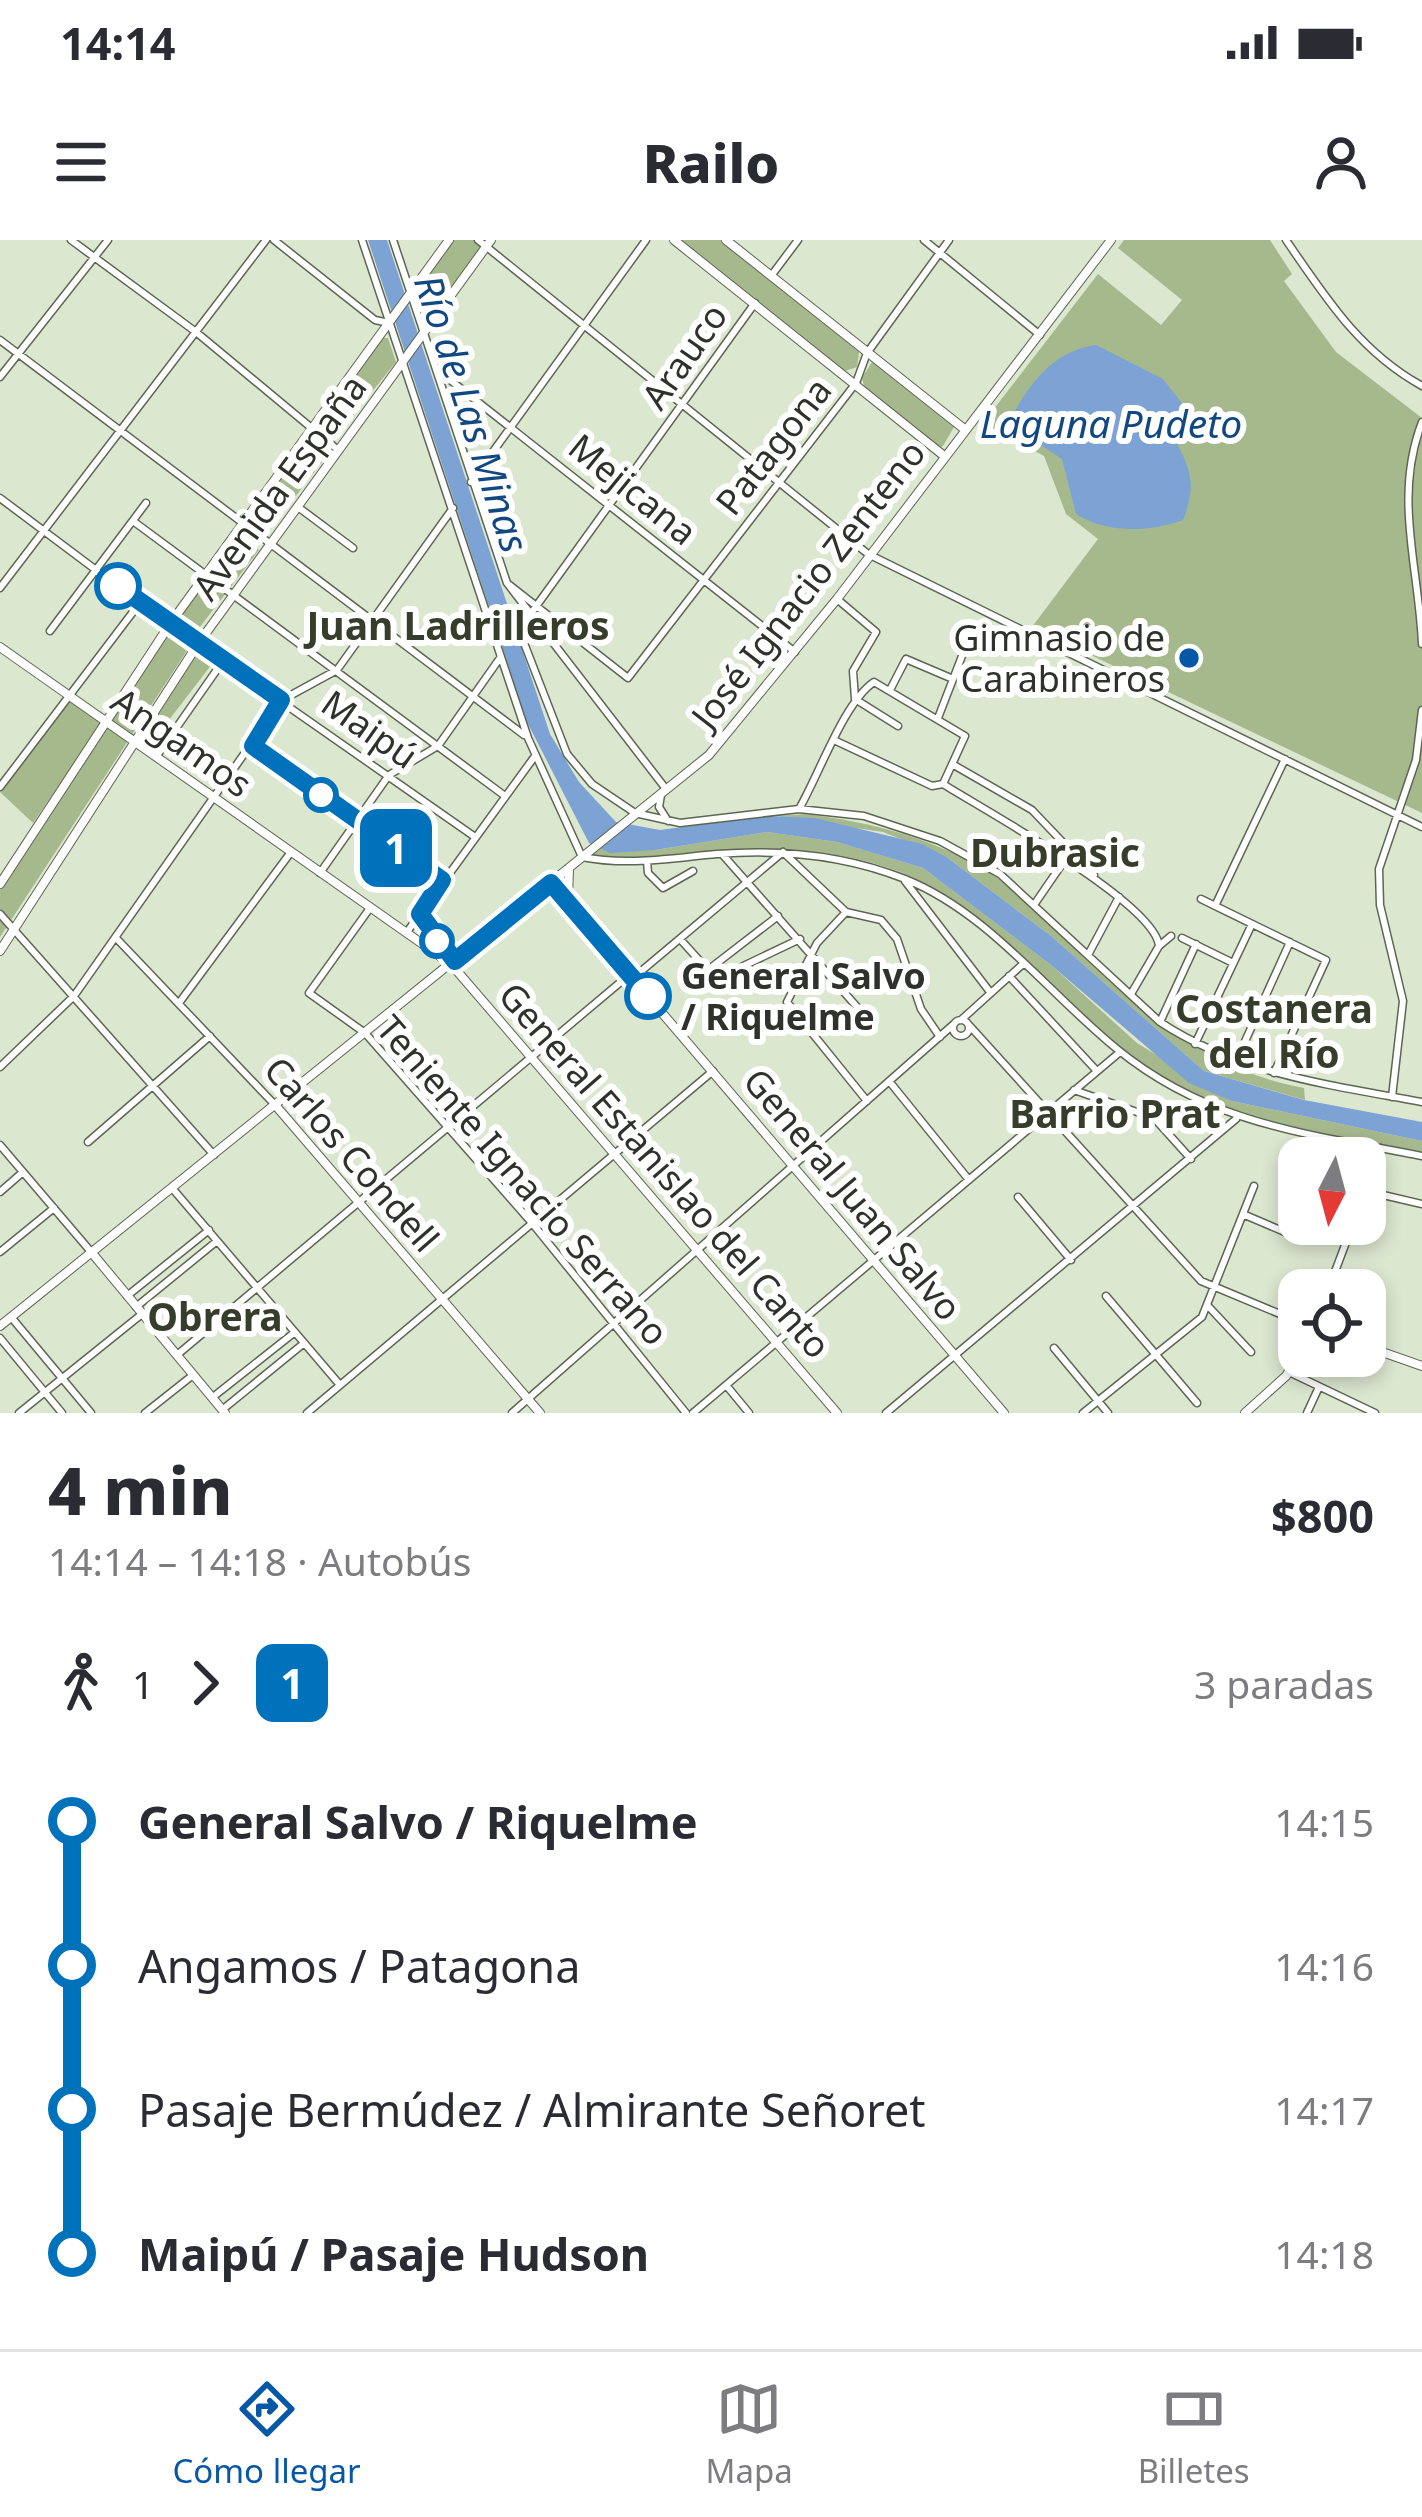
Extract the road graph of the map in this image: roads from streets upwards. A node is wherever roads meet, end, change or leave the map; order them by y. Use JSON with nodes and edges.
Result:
{"nodes":[{"id":1,"x":71,"y":240,"type":"edge"},
{"id":2,"x":108,"y":240,"type":"edge"},
{"id":3,"x":270,"y":240,"type":"edge"},
{"id":4,"x":362,"y":240,"type":"edge"},
{"id":5,"x":393,"y":240,"type":"edge"},
{"id":6,"x":449,"y":240,"type":"edge"},
{"id":7,"x":646,"y":240,"type":"edge"},
{"id":8,"x":674,"y":240,"type":"edge"},
{"id":9,"x":726,"y":240,"type":"edge"},
{"id":10,"x":797,"y":240,"type":"edge"},
{"id":11,"x":924,"y":240,"type":"edge"},
{"id":12,"x":949,"y":240,"type":"edge"},
{"id":13,"x":1111,"y":240,"type":"edge"},
{"id":14,"x":1286,"y":240,"type":"edge"},
{"id":15,"x":485,"y":242,"type":"edge"},
{"id":16,"x":940,"y":253,"type":"junction"},
{"id":17,"x":94,"y":258,"type":"junction"},
{"id":18,"x":771,"y":275,"type":"junction"},
{"id":19,"x":410,"y":294,"type":"junction"},
{"id":20,"x":755,"y":303,"type":"junction"},
{"id":21,"x":390,"y":321,"type":"junction"},
{"id":22,"x":584,"y":326,"type":"junction"},
{"id":23,"x":196,"y":332,"type":"junction"},
{"id":24,"x":422,"y":334,"type":"junction"},
{"id":25,"x":1040,"y":335,"type":"junction"},
{"id":26,"x":0,"y":340,"type":"edge"},
{"id":27,"x":867,"y":353,"type":"junction"},
{"id":28,"x":18,"y":354,"type":"junction"},
{"id":29,"x":404,"y":359,"type":"junction"},
{"id":30,"x":436,"y":369,"type":"junction"},
{"id":31,"x":0,"y":377,"type":"edge"},
{"id":32,"x":856,"y":383,"type":"junction"},
{"id":33,"x":1422,"y":386,"type":"edge"},
{"id":34,"x":684,"y":404,"type":"junction"},
{"id":35,"x":1422,"y":422,"type":"edge"},
{"id":36,"x":512,"y":428,"type":"junction"},
{"id":37,"x":963,"y":428,"type":"junction"},
{"id":38,"x":312,"y":429,"type":"junction"},
{"id":39,"x":119,"y":432,"type":"junction"},
{"id":40,"x":338,"y":450,"type":"junction"},
{"id":41,"x":943,"y":455,"type":"junction"},
{"id":42,"x":778,"y":481,"type":"junction"},
{"id":43,"x":471,"y":482,"type":"junction"},
{"id":44,"x":0,"y":498,"type":"edge"},
{"id":45,"x":146,"y":503,"type":"dead end"},
{"id":46,"x":612,"y":505,"type":"junction"},
{"id":47,"x":297,"y":506,"type":"junction"},
{"id":48,"x":453,"y":508,"type":"junction"},
{"id":49,"x":133,"y":520,"type":"junction"},
{"id":50,"x":242,"y":524,"type":"junction"},
{"id":51,"x":44,"y":530,"type":"junction"},
{"id":52,"x":271,"y":544,"type":"junction"},
{"id":53,"x":353,"y":548,"type":"dead end"},
{"id":54,"x":868,"y":554,"type":"junction"},
{"id":55,"x":96,"y":569,"type":"junction"},
{"id":56,"x":205,"y":574,"type":"junction"},
{"id":57,"x":703,"y":580,"type":"junction"},
{"id":58,"x":507,"y":584,"type":"junction"},
{"id":59,"x":0,"y":588,"type":"edge"},
{"id":60,"x":235,"y":594,"type":"junction"},
{"id":61,"x":837,"y":599,"type":"junction"},
{"id":62,"x":140,"y":603,"type":"junction"},
{"id":63,"x":537,"y":605,"type":"junction"},
{"id":64,"x":530,"y":615,"type":"junction"},
{"id":65,"x":373,"y":622,"type":"junction"},
{"id":66,"x":170,"y":624,"type":"junction"},
{"id":67,"x":50,"y":631,"type":"dead end"},
{"id":68,"x":198,"y":644,"type":"junction"},
{"id":69,"x":1422,"y":644,"type":"edge"},
{"id":70,"x":0,"y":647,"type":"edge"},
{"id":71,"x":795,"y":652,"type":"junction"},
{"id":72,"x":501,"y":656,"type":"junction"},
{"id":73,"x":962,"y":656,"type":"dead end"},
{"id":74,"x":223,"y":661,"type":"junction"},
{"id":75,"x":337,"y":670,"type":"junction"},
{"id":76,"x":953,"y":679,"type":"junction"},
{"id":77,"x":890,"y":691,"type":"junction"},
{"id":78,"x":70,"y":695,"type":"junction"},
{"id":79,"x":473,"y":697,"type":"junction"},
{"id":80,"x":855,"y":699,"type":"junction"},
{"id":81,"x":281,"y":700,"type":"junction"},
{"id":82,"x":1422,"y":710,"type":"edge"},
{"id":83,"x":938,"y":718,"type":"junction"},
{"id":84,"x":106,"y":721,"type":"junction"},
{"id":85,"x":898,"y":726,"type":"dead end"},
{"id":86,"x":528,"y":738,"type":"junction"},
{"id":87,"x":134,"y":741,"type":"junction"},
{"id":88,"x":836,"y":741,"type":"junction"},
{"id":89,"x":253,"y":746,"type":"junction"},
{"id":90,"x":438,"y":746,"type":"junction"},
{"id":91,"x":535,"y":756,"type":"junction"},
{"id":92,"x":155,"y":757,"type":"junction"},
{"id":93,"x":1286,"y":760,"type":"junction"},
{"id":94,"x":952,"y":764,"type":"junction"},
{"id":95,"x":389,"y":775,"type":"junction"},
{"id":96,"x":943,"y":784,"type":"junction"},
{"id":97,"x":0,"y":787,"type":"edge"},
{"id":98,"x":664,"y":791,"type":"junction"},
{"id":99,"x":505,"y":796,"type":"junction"},
{"id":100,"x":217,"y":799,"type":"junction"},
{"id":101,"x":799,"y":809,"type":"junction"},
{"id":102,"x":1396,"y":814,"type":"junction"},
{"id":103,"x":632,"y":815,"type":"junction"},
{"id":104,"x":357,"y":821,"type":"junction"},
{"id":105,"x":670,"y":823,"type":"junction"},
{"id":106,"x":1422,"y":826,"type":"edge"},
{"id":107,"x":475,"y":837,"type":"junction"},
{"id":108,"x":1071,"y":851,"type":"junction"},
{"id":109,"x":291,"y":852,"type":"junction"},
{"id":110,"x":784,"y":852,"type":"junction"},
{"id":111,"x":722,"y":854,"type":"junction"},
{"id":112,"x":585,"y":855,"type":"junction"},
{"id":113,"x":1064,"y":860,"type":"junction"},
{"id":114,"x":647,"y":861,"type":"junction"},
{"id":115,"x":569,"y":868,"type":"junction"},
{"id":116,"x":693,"y":871,"type":"dead end"},
{"id":117,"x":320,"y":873,"type":"junction"},
{"id":118,"x":903,"y":878,"type":"junction"},
{"id":119,"x":442,"y":880,"type":"junction"},
{"id":120,"x":1100,"y":881,"type":"junction"},
{"id":121,"x":748,"y":882,"type":"junction"},
{"id":122,"x":551,"y":883,"type":"junction"},
{"id":123,"x":0,"y":884,"type":"edge"},
{"id":124,"x":1119,"y":897,"type":"junction"},
{"id":125,"x":1201,"y":899,"type":"dead end"},
{"id":126,"x":568,"y":901,"type":"junction"},
{"id":127,"x":1035,"y":903,"type":"junction"},
{"id":128,"x":1215,"y":906,"type":"junction"},
{"id":129,"x":370,"y":908,"type":"junction"},
{"id":130,"x":846,"y":912,"type":"junction"},
{"id":131,"x":0,"y":914,"type":"edge"},
{"id":132,"x":420,"y":914,"type":"junction"},
{"id":133,"x":778,"y":916,"type":"junction"},
{"id":134,"x":1252,"y":924,"type":"junction"},
{"id":135,"x":14,"y":929,"type":"junction"},
{"id":136,"x":406,"y":932,"type":"junction"},
{"id":137,"x":1171,"y":936,"type":"dead end"},
{"id":138,"x":116,"y":938,"type":"junction"},
{"id":139,"x":1182,"y":938,"type":"dead end"},
{"id":140,"x":680,"y":939,"type":"junction"},
{"id":141,"x":800,"y":939,"type":"junction"},
{"id":142,"x":1291,"y":942,"type":"junction"},
{"id":143,"x":1196,"y":944,"type":"junction"},
{"id":144,"x":1159,"y":946,"type":"junction"},
{"id":145,"x":0,"y":951,"type":"edge"},
{"id":146,"x":813,"y":954,"type":"junction"},
{"id":147,"x":1088,"y":955,"type":"junction"},
{"id":148,"x":453,"y":963,"type":"junction"},
{"id":149,"x":1022,"y":964,"type":"junction"},
{"id":150,"x":1234,"y":964,"type":"junction"},
{"id":151,"x":708,"y":970,"type":"junction"},
{"id":152,"x":631,"y":976,"type":"junction"},
{"id":153,"x":1009,"y":976,"type":"junction"},
{"id":154,"x":990,"y":992,"type":"junction"},
{"id":155,"x":1131,"y":994,"type":"junction"},
{"id":156,"x":74,"y":996,"type":"junction"},
{"id":157,"x":179,"y":1003,"type":"junction"},
{"id":158,"x":866,"y":1016,"type":"dead end"},
{"id":159,"x":961,"y":1022,"type":"junction"},
{"id":160,"x":1160,"y":1022,"type":"junction"},
{"id":161,"x":365,"y":1033,"type":"junction"},
{"id":162,"x":961,"y":1035,"type":"junction"},
{"id":163,"x":210,"y":1036,"type":"junction"},
{"id":164,"x":940,"y":1037,"type":"junction"},
{"id":165,"x":1195,"y":1044,"type":"junction"},
{"id":166,"x":992,"y":1046,"type":"junction"},
{"id":167,"x":1120,"y":1052,"type":"junction"},
{"id":168,"x":534,"y":1055,"type":"junction"},
{"id":169,"x":1237,"y":1059,"type":"junction"},
{"id":170,"x":0,"y":1067,"type":"edge"},
{"id":171,"x":713,"y":1071,"type":"junction"},
{"id":172,"x":1097,"y":1071,"type":"junction"},
{"id":173,"x":1274,"y":1073,"type":"junction"},
{"id":174,"x":889,"y":1081,"type":"junction"},
{"id":175,"x":153,"y":1086,"type":"junction"},
{"id":176,"x":1074,"y":1090,"type":"junction"},
{"id":177,"x":1391,"y":1097,"type":"junction"},
{"id":178,"x":867,"y":1101,"type":"junction"},
{"id":179,"x":1422,"y":1102,"type":"edge"},
{"id":180,"x":276,"y":1106,"type":"junction"},
{"id":181,"x":1051,"y":1110,"type":"junction"},
{"id":182,"x":1236,"y":1119,"type":"junction"},
{"id":183,"x":447,"y":1128,"type":"junction"},
{"id":184,"x":1326,"y":1137,"type":"edge"},
{"id":185,"x":88,"y":1142,"type":"dead end"},
{"id":186,"x":0,"y":1145,"type":"edge"},
{"id":187,"x":1386,"y":1149,"type":"edge"},
{"id":188,"x":617,"y":1151,"type":"junction"},
{"id":189,"x":214,"y":1155,"type":"junction"},
{"id":190,"x":1422,"y":1156,"type":"edge"},
{"id":191,"x":1191,"y":1159,"type":"junction"},
{"id":192,"x":795,"y":1164,"type":"junction"},
{"id":193,"x":23,"y":1172,"type":"junction"},
{"id":194,"x":969,"y":1180,"type":"junction"},
{"id":195,"x":1254,"y":1186,"type":"dead end"},
{"id":196,"x":172,"y":1188,"type":"junction"},
{"id":197,"x":0,"y":1192,"type":"edge"},
{"id":198,"x":1386,"y":1196,"type":"edge"},
{"id":199,"x":1018,"y":1197,"type":"dead end"},
{"id":200,"x":359,"y":1202,"type":"junction"},
{"id":201,"x":1422,"y":1204,"type":"edge"},
{"id":202,"x":54,"y":1208,"type":"junction"},
{"id":203,"x":1133,"y":1208,"type":"junction"},
{"id":204,"x":1245,"y":1215,"type":"junction"},
{"id":205,"x":532,"y":1223,"type":"junction"},
{"id":206,"x":1278,"y":1229,"type":"edge"},
{"id":207,"x":208,"y":1230,"type":"junction"},
{"id":208,"x":218,"y":1240,"type":"junction"},
{"id":209,"x":700,"y":1250,"type":"junction"},
{"id":210,"x":0,"y":1252,"type":"edge"},
{"id":211,"x":92,"y":1253,"type":"junction"},
{"id":212,"x":874,"y":1259,"type":"junction"},
{"id":213,"x":1071,"y":1260,"type":"junction"},
{"id":214,"x":257,"y":1288,"type":"junction"},
{"id":215,"x":1215,"y":1291,"type":"junction"},
{"id":216,"x":128,"y":1296,"type":"junction"},
{"id":217,"x":1106,"y":1296,"type":"dead end"},
{"id":218,"x":443,"y":1299,"type":"junction"},
{"id":219,"x":1208,"y":1306,"type":"junction"},
{"id":220,"x":139,"y":1311,"type":"junction"},
{"id":221,"x":1278,"y":1314,"type":"edge"},
{"id":222,"x":11,"y":1317,"type":"junction"},
{"id":223,"x":0,"y":1326,"type":"edge"},
{"id":224,"x":616,"y":1326,"type":"junction"},
{"id":225,"x":295,"y":1332,"type":"junction"},
{"id":226,"x":0,"y":1338,"type":"edge"},
{"id":227,"x":778,"y":1341,"type":"junction"},
{"id":228,"x":304,"y":1343,"type":"junction"},
{"id":229,"x":1054,"y":1348,"type":"dead end"},
{"id":230,"x":1250,"y":1352,"type":"dead end"},
{"id":231,"x":1386,"y":1353,"type":"edge"},
{"id":232,"x":1154,"y":1354,"type":"junction"},
{"id":233,"x":177,"y":1355,"type":"junction"},
{"id":234,"x":955,"y":1357,"type":"junction"},
{"id":235,"x":1422,"y":1366,"type":"edge"},
{"id":236,"x":193,"y":1375,"type":"junction"},
{"id":237,"x":1284,"y":1377,"type":"edge"},
{"id":238,"x":1299,"y":1377,"type":"edge"},
{"id":239,"x":62,"y":1378,"type":"junction"},
{"id":240,"x":340,"y":1385,"type":"junction"},
{"id":241,"x":726,"y":1385,"type":"junction"},
{"id":242,"x":1319,"y":1387,"type":"junction"},
{"id":243,"x":44,"y":1393,"type":"junction"},
{"id":244,"x":212,"y":1397,"type":"junction"},
{"id":245,"x":529,"y":1399,"type":"junction"},
{"id":246,"x":1098,"y":1401,"type":"junction"},
{"id":247,"x":1197,"y":1403,"type":"dead end"},
{"id":248,"x":224,"y":1411,"type":"edge"},
{"id":249,"x":1371,"y":1412,"type":"edge"},
{"id":250,"x":19,"y":1413,"type":"edge"},
{"id":251,"x":62,"y":1413,"type":"edge"},
{"id":252,"x":91,"y":1413,"type":"edge"},
{"id":253,"x":145,"y":1413,"type":"edge"},
{"id":254,"x":307,"y":1413,"type":"edge"},
{"id":255,"x":512,"y":1413,"type":"edge"},
{"id":256,"x":540,"y":1413,"type":"edge"},
{"id":257,"x":690,"y":1413,"type":"edge"},
{"id":258,"x":749,"y":1413,"type":"edge"},
{"id":259,"x":837,"y":1413,"type":"edge"},
{"id":260,"x":886,"y":1413,"type":"edge"},
{"id":261,"x":1004,"y":1413,"type":"edge"},
{"id":262,"x":1083,"y":1413,"type":"edge"},
{"id":263,"x":1108,"y":1413,"type":"edge"},
{"id":264,"x":1245,"y":1413,"type":"edge"},
{"id":265,"x":1307,"y":1413,"type":"edge"}],
"edges":[{"from":1,"to":17,"type":"street"},
{"from":2,"to":17,"type":"street"},
{"from":3,"to":21,"type":"street"},
{"from":3,"to":23,"type":"street"},
{"from":4,"to":21,"type":"street"},
{"from":5,"to":19,"type":"street"},
{"from":6,"to":19,"type":"street","name":"Avenida España"},
{"from":7,"to":22,"type":"street"},
{"from":8,"to":20,"type":"street"},
{"from":9,"to":18,"type":"street"},
{"from":10,"to":18,"type":"street"},
{"from":11,"to":16,"type":"street"},
{"from":12,"to":16,"type":"street","name":"Patagona"},
{"from":13,"to":25,"type":"street","name":"José Ignacio Zenteno"},
{"from":14,"to":33,"type":"street"},
{"from":15,"to":22,"type":"street"},
{"from":15,"to":24,"type":"street","name":"Avenida España"},
{"from":16,"to":25,"type":"street"},
{"from":16,"to":27,"type":"street","name":"Patagona"},
{"from":17,"to":23,"type":"street"},
{"from":17,"to":28,"type":"street"},
{"from":18,"to":27,"type":"street"},
{"from":19,"to":21,"type":"street","name":"Avenida España"},
{"from":19,"to":24,"type":"street"},
{"from":20,"to":32,"type":"street"},
{"from":20,"to":34,"type":"street","name":"Arauco"},
{"from":21,"to":29,"type":"street"},
{"from":21,"to":38,"type":"street","name":"Avenida España"},
{"from":22,"to":34,"type":"street"},
{"from":22,"to":36,"type":"street"},
{"from":23,"to":38,"type":"street"},
{"from":23,"to":39,"type":"street"},
{"from":24,"to":29,"type":"street","name":"Avenida España"},
{"from":24,"to":30,"type":"street"},
{"from":25,"to":37,"type":"street","name":"José Ignacio Zenteno"},
{"from":26,"to":28,"type":"street"},
{"from":27,"to":32,"type":"street","name":"Patagona"},
{"from":27,"to":37,"type":"street"},
{"from":28,"to":31,"type":"street"},
{"from":28,"to":39,"type":"street"},
{"from":29,"to":40,"type":"street","name":"Avenida España"},
{"from":29,"to":48,"type":"street"},
{"from":30,"to":36,"type":"street","name":"Mejicana"},
{"from":30,"to":43,"type":"street"},
{"from":32,"to":41,"type":"street"},
{"from":32,"to":42,"type":"street","name":"Patagona"},
{"from":34,"to":42,"type":"street"},
{"from":34,"to":46,"type":"street","name":"Arauco"},
{"from":35,"to":69,"type":"street"},
{"from":36,"to":43,"type":"street"},
{"from":36,"to":46,"type":"street","name":"Mejicana"},
{"from":37,"to":41,"type":"street","name":"José Ignacio Zenteno"},
{"from":38,"to":40,"type":"street"},
{"from":38,"to":50,"type":"street","name":"Avenida España"},
{"from":39,"to":50,"type":"street"},
{"from":39,"to":51,"type":"street"},
{"from":40,"to":47,"type":"street","name":"Avenida España"},
{"from":41,"to":54,"type":"street","name":"José Ignacio Zenteno"},
{"from":42,"to":54,"type":"street"},
{"from":42,"to":57,"type":"street","name":"Patagona"},
{"from":43,"to":58,"type":"street"},
{"from":44,"to":51,"type":"street","name":"Maipú"},
{"from":45,"to":49,"type":"street"},
{"from":46,"to":57,"type":"street","name":"Mejicana"},
{"from":46,"to":63,"type":"street","name":"Arauco"},
{"from":47,"to":52,"type":"street","name":"Avenida España"},
{"from":47,"to":53,"type":"street"},
{"from":48,"to":65,"type":"street"},
{"from":48,"to":72,"type":"street"},
{"from":49,"to":55,"type":"street"},
{"from":49,"to":56,"type":"street"},
{"from":50,"to":52,"type":"street"},
{"from":50,"to":56,"type":"street","name":"Avenida España"},
{"from":51,"to":55,"type":"street","name":"Maipú"},
{"from":51,"to":59,"type":"street"},
{"from":52,"to":60,"type":"street","name":"Avenida España"},
{"from":52,"to":65,"type":"street"},
{"from":54,"to":61,"type":"street","name":"José Ignacio Zenteno"},
{"from":54,"to":93,"type":"street"},
{"from":55,"to":62,"type":"street","name":"Maipú"},
{"from":55,"to":67,"type":"street"},
{"from":56,"to":60,"type":"street"},
{"from":56,"to":66,"type":"street","name":"Avenida España"},
{"from":57,"to":63,"type":"street","name":"Patagona"},
{"from":57,"to":71,"type":"street","name":"Mejicana"},
{"from":58,"to":63,"type":"street"},
{"from":58,"to":64,"type":"street"},
{"from":60,"to":68,"type":"street","name":"Avenida España"},
{"from":60,"to":75,"type":"street"},
{"from":61,"to":71,"type":"street","name":"José Ignacio Zenteno"},
{"from":61,"to":80,"type":"street"},
{"from":62,"to":66,"type":"street","name":"Maipú"},
{"from":62,"to":78,"type":"street"},
{"from":63,"to":64,"type":"street","name":"Arauco"},
{"from":64,"to":98,"type":"street"},
{"from":64,"to":103,"type":"street"},
{"from":65,"to":75,"type":"street"},
{"from":65,"to":79,"type":"street"},
{"from":66,"to":68,"type":"street","name":"Maipú"},
{"from":66,"to":84,"type":"street","name":"Avenida España"},
{"from":68,"to":74,"type":"street","name":"Maipú"},
{"from":68,"to":87,"type":"street","name":"Avenida España"},
{"from":70,"to":78,"type":"street","name":"Angamos"},
{"from":71,"to":98,"type":"street","name":"José Ignacio Zenteno"},
{"from":72,"to":79,"type":"street"},
{"from":72,"to":86,"type":"street"},
{"from":73,"to":76,"type":"street"},
{"from":74,"to":81,"type":"street","name":"Maipú"},
{"from":74,"to":92,"type":"street"},
{"from":75,"to":81,"type":"street"},
{"from":75,"to":90,"type":"street"},
{"from":76,"to":77,"type":"street"},
{"from":76,"to":83,"type":"street"},
{"from":77,"to":80,"type":"street"},
{"from":77,"to":83,"type":"street"},
{"from":78,"to":84,"type":"street","name":"Angamos"},
{"from":78,"to":97,"type":"street"},
{"from":79,"to":86,"type":"street"},
{"from":79,"to":90,"type":"street"},
{"from":80,"to":85,"type":"street"},
{"from":80,"to":88,"type":"street"},
{"from":81,"to":89,"type":"street"},
{"from":81,"to":95,"type":"street","name":"Maipú"},
{"from":82,"to":102,"type":"street"},
{"from":83,"to":94,"type":"street"},
{"from":84,"to":87,"type":"street","name":"Angamos"},
{"from":84,"to":123,"type":"street","name":"Avenida España"},
{"from":86,"to":91,"type":"street"},
{"from":87,"to":92,"type":"street","name":"Angamos"},
{"from":87,"to":135,"type":"street","name":"Avenida España"},
{"from":88,"to":96,"type":"street"},
{"from":88,"to":101,"type":"street"},
{"from":89,"to":100,"type":"street"},
{"from":89,"to":104,"type":"street"},
{"from":90,"to":95,"type":"street"},
{"from":90,"to":99,"type":"street"},
{"from":91,"to":99,"type":"street"},
{"from":91,"to":112,"type":"street"},
{"from":92,"to":100,"type":"street","name":"Angamos"},
{"from":93,"to":102,"type":"street"},
{"from":93,"to":128,"type":"street"},
{"from":94,"to":96,"type":"street"},
{"from":94,"to":108,"type":"street"},
{"from":95,"to":104,"type":"street"},
{"from":95,"to":107,"type":"street","name":"Maipú"},
{"from":96,"to":113,"type":"street"},
{"from":98,"to":103,"type":"street","name":"José Ignacio Zenteno"},
{"from":98,"to":105,"type":"street"},
{"from":99,"to":107,"type":"street"},
{"from":100,"to":109,"type":"street","name":"Angamos"},
{"from":100,"to":138,"type":"street"},
{"from":101,"to":105,"type":"street"},
{"from":101,"to":127,"type":"street"},
{"from":102,"to":106,"type":"street"},
{"from":102,"to":177,"type":"street"},
{"from":103,"to":105,"type":"street"},
{"from":103,"to":112,"type":"street","name":"José Ignacio Zenteno"},
{"from":104,"to":117,"type":"street"},
{"from":104,"to":119,"type":"street"},
{"from":107,"to":119,"type":"street"},
{"from":108,"to":113,"type":"street"},
{"from":108,"to":120,"type":"street"},
{"from":109,"to":117,"type":"street","name":"Angamos"},
{"from":109,"to":157,"type":"street"},
{"from":110,"to":111,"type":"street"},
{"from":110,"to":118,"type":"street"},
{"from":110,"to":121,"type":"street"},
{"from":110,"to":130,"type":"street"},
{"from":111,"to":114,"type":"street"},
{"from":111,"to":121,"type":"street"},
{"from":112,"to":114,"type":"street"},
{"from":112,"to":115,"type":"street","name":"José Ignacio Zenteno"},
{"from":113,"to":120,"type":"street"},
{"from":113,"to":127,"type":"street"},
{"from":114,"to":116,"type":"street"},
{"from":115,"to":122,"type":"street","name":"José Ignacio Zenteno"},
{"from":115,"to":126,"type":"street"},
{"from":117,"to":129,"type":"street","name":"Angamos"},
{"from":118,"to":149,"type":"street"},
{"from":118,"to":154,"type":"street"},
{"from":119,"to":132,"type":"street"},
{"from":120,"to":124,"type":"street"},
{"from":121,"to":133,"type":"street"},
{"from":121,"to":140,"type":"street"},
{"from":122,"to":126,"type":"street","name":"General Juan Salvo"},
{"from":122,"to":148,"type":"street","name":"José Ignacio Zenteno"},
{"from":124,"to":144,"type":"street"},
{"from":124,"to":147,"type":"street"},
{"from":125,"to":128,"type":"street"},
{"from":126,"to":152,"type":"street","name":"General Juan Salvo"},
{"from":127,"to":147,"type":"street"},
{"from":128,"to":134,"type":"street"},
{"from":129,"to":136,"type":"street","name":"Angamos"},
{"from":129,"to":161,"type":"street","name":"Teniente Ignacio Serrano"},
{"from":130,"to":146,"type":"street"},
{"from":130,"to":164,"type":"street"},
{"from":131,"to":135,"type":"street"},
{"from":132,"to":136,"type":"street"},
{"from":132,"to":148,"type":"street"},
{"from":133,"to":141,"type":"street"},
{"from":133,"to":151,"type":"street"},
{"from":134,"to":142,"type":"street"},
{"from":134,"to":150,"type":"street"},
{"from":135,"to":145,"type":"street","name":"Avenida España"},
{"from":135,"to":156,"type":"street"},
{"from":136,"to":148,"type":"street","name":"Angamos"},
{"from":137,"to":144,"type":"street"},
{"from":138,"to":156,"type":"street"},
{"from":138,"to":157,"type":"street","name":"Carlos Condell"},
{"from":139,"to":143,"type":"street"},
{"from":140,"to":151,"type":"street"},
{"from":140,"to":152,"type":"street"},
{"from":141,"to":146,"type":"street"},
{"from":141,"to":151,"type":"street"},
{"from":142,"to":169,"type":"street"},
{"from":142,"to":173,"type":"street"},
{"from":143,"to":150,"type":"street"},
{"from":143,"to":160,"type":"street"},
{"from":144,"to":155,"type":"street"},
{"from":146,"to":158,"type":"street"},
{"from":146,"to":178,"type":"street"},
{"from":147,"to":155,"type":"street"},
{"from":148,"to":161,"type":"street","name":"José Ignacio Zenteno"},
{"from":148,"to":168,"type":"street","name":"General Estanislao del Canto"},
{"from":149,"to":153,"type":"street"},
{"from":149,"to":167,"type":"street"},
{"from":150,"to":165,"type":"street"},
{"from":152,"to":168,"type":"street"},
{"from":152,"to":171,"type":"street","name":"General Juan Salvo"},
{"from":153,"to":154,"type":"street"},
{"from":153,"to":172,"type":"street"},
{"from":154,"to":159,"type":"street"},
{"from":155,"to":160,"type":"street"},
{"from":156,"to":170,"type":"street"},
{"from":156,"to":175,"type":"street"},
{"from":157,"to":163,"type":"street","name":"Carlos Condell"},
{"from":159,"to":162,"type":"street"},
{"from":159,"to":162,"type":"street"},
{"from":159,"to":164,"type":"street"},
{"from":159,"to":166,"type":"street"},
{"from":160,"to":165,"type":"street"},
{"from":161,"to":180,"type":"street","name":"José Ignacio Zenteno"},
{"from":161,"to":183,"type":"street","name":"Teniente Ignacio Serrano"},
{"from":162,"to":164,"type":"street"},
{"from":162,"to":166,"type":"street"},
{"from":163,"to":175,"type":"street"},
{"from":163,"to":180,"type":"street","name":"Carlos Condell"},
{"from":164,"to":174,"type":"street"},
{"from":165,"to":169,"type":"street"},
{"from":166,"to":181,"type":"street"},
{"from":167,"to":172,"type":"street"},
{"from":167,"to":182,"type":"street"},
{"from":168,"to":183,"type":"street"},
{"from":168,"to":188,"type":"street","name":"General Estanislao del Canto"},
{"from":169,"to":173,"type":"street"},
{"from":171,"to":188,"type":"street"},
{"from":171,"to":192,"type":"street","name":"General Juan Salvo"},
{"from":172,"to":176,"type":"street"},
{"from":173,"to":177,"type":"street"},
{"from":174,"to":178,"type":"street"},
{"from":174,"to":194,"type":"street"},
{"from":175,"to":185,"type":"street"},
{"from":175,"to":189,"type":"street"},
{"from":176,"to":181,"type":"street"},
{"from":176,"to":191,"type":"street"},
{"from":177,"to":179,"type":"street"},
{"from":178,"to":192,"type":"street"},
{"from":180,"to":189,"type":"street","name":"José Ignacio Zenteno"},
{"from":180,"to":200,"type":"street","name":"Carlos Condell"},
{"from":181,"to":194,"type":"street"},
{"from":181,"to":203,"type":"street"},
{"from":182,"to":184,"type":"street"},
{"from":182,"to":191,"type":"street"},
{"from":183,"to":200,"type":"street"},
{"from":183,"to":205,"type":"street","name":"Teniente Ignacio Serrano"},
{"from":186,"to":193,"type":"street"},
{"from":187,"to":190,"type":"street"},
{"from":188,"to":205,"type":"street"},
{"from":188,"to":209,"type":"street","name":"General Estanislao del Canto"},
{"from":189,"to":196,"type":"street","name":"José Ignacio Zenteno"},
{"from":191,"to":203,"type":"street"},
{"from":192,"to":209,"type":"street"},
{"from":192,"to":212,"type":"street","name":"General Juan Salvo"},
{"from":193,"to":197,"type":"street"},
{"from":193,"to":202,"type":"street"},
{"from":194,"to":212,"type":"street"},
{"from":195,"to":204,"type":"street"},
{"from":196,"to":207,"type":"street"},
{"from":196,"to":211,"type":"street","name":"José Ignacio Zenteno"},
{"from":198,"to":201,"type":"street"},
{"from":199,"to":213,"type":"street"},
{"from":200,"to":214,"type":"street"},
{"from":200,"to":218,"type":"street","name":"Carlos Condell"},
{"from":202,"to":210,"type":"street"},
{"from":202,"to":211,"type":"street"},
{"from":203,"to":213,"type":"street"},
{"from":203,"to":215,"type":"street"},
{"from":204,"to":206,"type":"street"},
{"from":204,"to":215,"type":"street"},
{"from":205,"to":218,"type":"street"},
{"from":205,"to":224,"type":"street","name":"Teniente Ignacio Serrano"},
{"from":207,"to":208,"type":"street"},
{"from":207,"to":216,"type":"street"},
{"from":208,"to":214,"type":"street"},
{"from":208,"to":220,"type":"street"},
{"from":209,"to":224,"type":"street"},
{"from":209,"to":227,"type":"street","name":"General Estanislao del Canto"},
{"from":211,"to":216,"type":"street"},
{"from":211,"to":222,"type":"street","name":"José Ignacio Zenteno"},
{"from":212,"to":227,"type":"street"},
{"from":212,"to":234,"type":"street","name":"General Juan Salvo"},
{"from":213,"to":234,"type":"street"},
{"from":214,"to":225,"type":"street"},
{"from":214,"to":233,"type":"street"},
{"from":215,"to":219,"type":"street"},
{"from":215,"to":221,"type":"street"},
{"from":216,"to":220,"type":"street"},
{"from":217,"to":232,"type":"street"},
{"from":218,"to":240,"type":"street"},
{"from":218,"to":245,"type":"street","name":"Carlos Condell"},
{"from":219,"to":230,"type":"street"},
{"from":219,"to":232,"type":"street"},
{"from":220,"to":233,"type":"street"},
{"from":220,"to":239,"type":"street"},
{"from":222,"to":223,"type":"street","name":"José Ignacio Zenteno"},
{"from":222,"to":239,"type":"street"},
{"from":224,"to":245,"type":"street"},
{"from":224,"to":257,"type":"street","name":"Teniente Ignacio Serrano"},
{"from":225,"to":228,"type":"street"},
{"from":225,"to":244,"type":"street"},
{"from":226,"to":243,"type":"street"},
{"from":227,"to":241,"type":"street"},
{"from":227,"to":259,"type":"street","name":"General Estanislao del Canto"},
{"from":228,"to":240,"type":"street"},
{"from":228,"to":248,"type":"street"},
{"from":229,"to":246,"type":"street"},
{"from":231,"to":235,"type":"street"},
{"from":232,"to":246,"type":"street"},
{"from":232,"to":247,"type":"street"},
{"from":233,"to":236,"type":"street"},
{"from":234,"to":260,"type":"street"},
{"from":234,"to":261,"type":"street","name":"General Juan Salvo"},
{"from":236,"to":244,"type":"street"},
{"from":236,"to":253,"type":"street"},
{"from":237,"to":264,"type":"street"},
{"from":238,"to":242,"type":"street"},
{"from":239,"to":243,"type":"street"},
{"from":239,"to":252,"type":"street"},
{"from":240,"to":254,"type":"street"},
{"from":241,"to":257,"type":"street"},
{"from":241,"to":258,"type":"street"},
{"from":242,"to":249,"type":"street"},
{"from":242,"to":265,"type":"street"},
{"from":243,"to":250,"type":"street"},
{"from":243,"to":251,"type":"street"},
{"from":244,"to":248,"type":"street"},
{"from":245,"to":255,"type":"street"},
{"from":245,"to":256,"type":"street","name":"Carlos Condell"},
{"from":246,"to":262,"type":"street"},
{"from":246,"to":263,"type":"street"}]}
